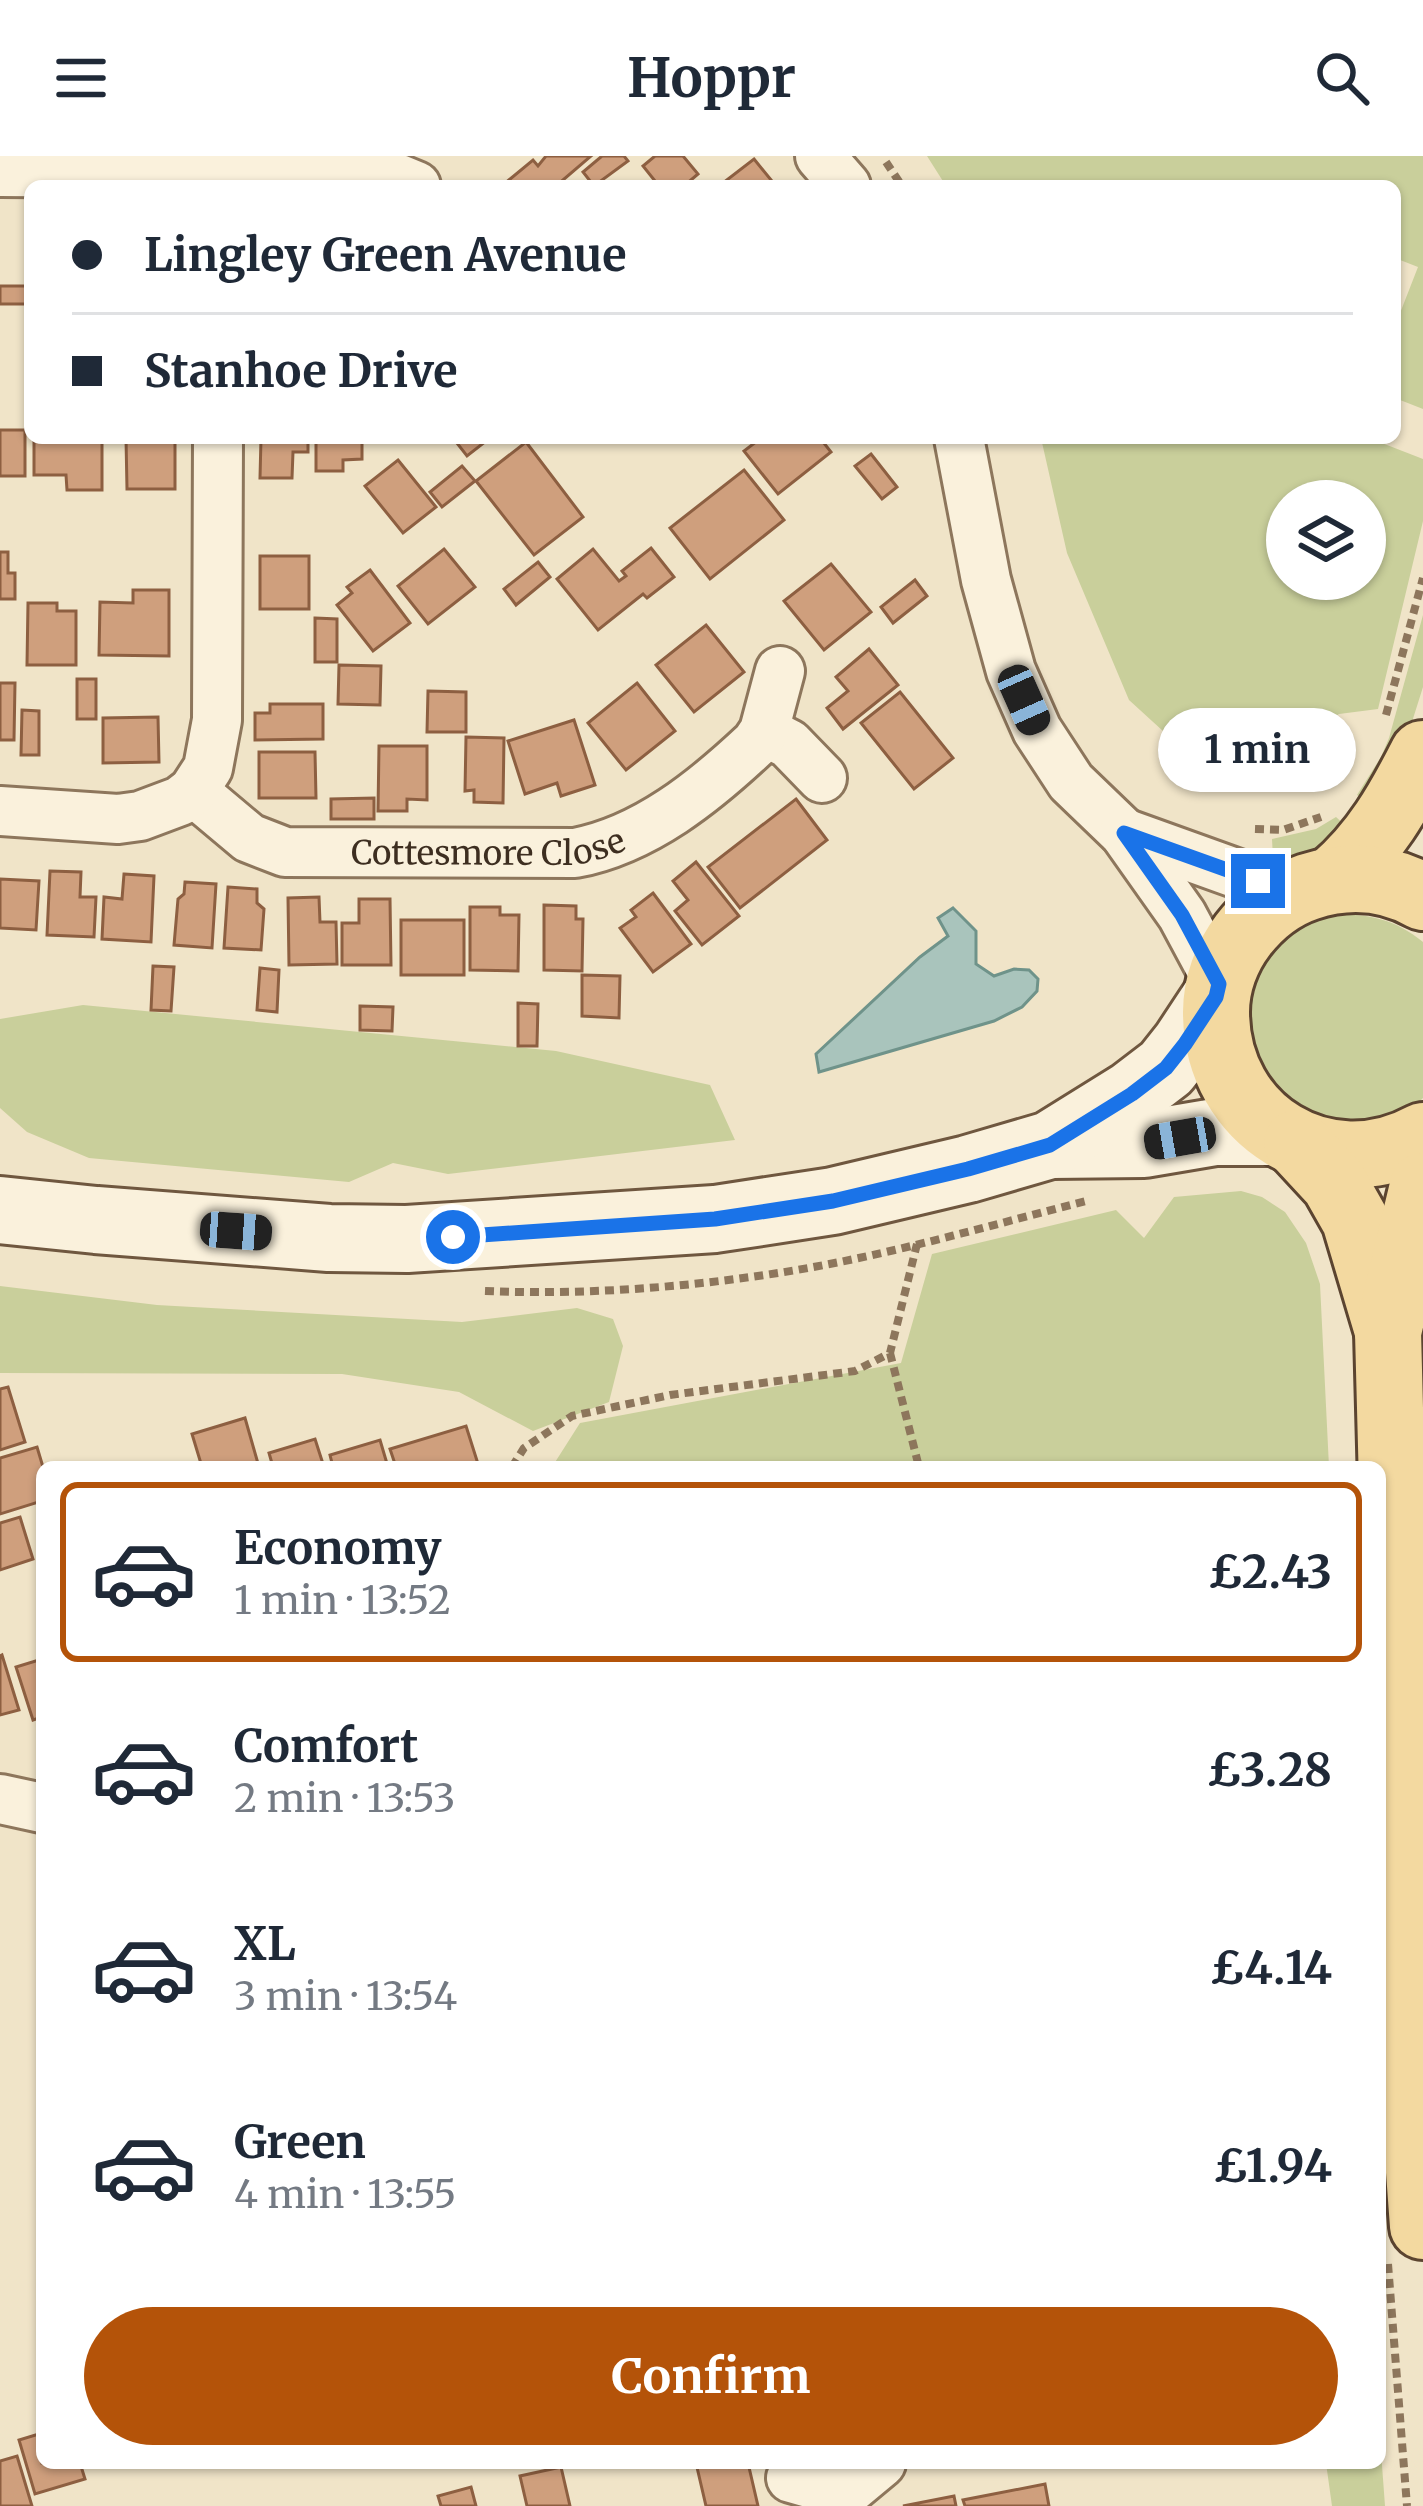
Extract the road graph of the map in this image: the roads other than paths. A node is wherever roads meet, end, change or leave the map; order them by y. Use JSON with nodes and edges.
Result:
{"nodes":[{"id":1,"x":820,"y":156,"type":"edge"},
{"id":2,"x":0,"y":172,"type":"edge"},
{"id":3,"x":217,"y":180,"type":"edge"},
{"id":4,"x":401,"y":180,"type":"edge"},
{"id":5,"x":841,"y":180,"type":"edge"},
{"id":6,"x":218,"y":444,"type":"edge"},
{"id":7,"x":960,"y":444,"type":"edge"},
{"id":8,"x":780,"y":671,"type":"dead end"},
{"id":9,"x":764,"y":730,"type":"junction"},
{"id":10,"x":1401,"y":742,"type":"edge"},
{"id":11,"x":822,"y":778,"type":"dead end"},
{"id":12,"x":194,"y":791,"type":"junction"},
{"id":13,"x":0,"y":811,"type":"edge"},
{"id":14,"x":1124,"y":833,"type":"junction"},
{"id":15,"x":1313,"y":886,"type":"junction"},
{"id":16,"x":1423,"y":897,"type":"edge"},
{"id":17,"x":1217,"y":991,"type":"junction"},
{"id":18,"x":1423,"y":1136,"type":"edge"},
{"id":19,"x":1287,"y":1138,"type":"junction"},
{"id":20,"x":1050,"y":1145,"type":"junction"},
{"id":21,"x":1423,"y":1186,"type":"edge"},
{"id":22,"x":0,"y":1210,"type":"edge"},
{"id":23,"x":1388,"y":1332,"type":"junction"},
{"id":24,"x":0,"y":1799,"type":"edge"},
{"id":25,"x":36,"y":1807,"type":"edge"},
{"id":26,"x":1405,"y":2234,"type":"edge"},
{"id":27,"x":875,"y":2469,"type":"edge"},
{"id":28,"x":791,"y":2478,"type":"dead end"},
{"id":29,"x":846,"y":2500,"type":"edge"}],
"edges":[{"from":1,"to":5,"type":"street"},
{"from":2,"to":3,"type":"street"},
{"from":3,"to":4,"type":"street"},
{"from":6,"to":12,"type":"street"},
{"from":7,"to":14,"type":"street"},
{"from":8,"to":9,"type":"street"},
{"from":9,"to":11,"type":"street"},
{"from":9,"to":12,"type":"street","name":"Cottesmore Close"},
{"from":10,"to":15,"type":"main road"},
{"from":12,"to":13,"type":"street"},
{"from":14,"to":15,"type":"street"},
{"from":14,"to":17,"type":"street"},
{"from":15,"to":16,"type":"main road"},
{"from":15,"to":17,"type":"main road"},
{"from":17,"to":19,"type":"main road"},
{"from":17,"to":20,"type":"street"},
{"from":18,"to":19,"type":"main road"},
{"from":19,"to":20,"type":"street"},
{"from":19,"to":23,"type":"main road"},
{"from":20,"to":22,"type":"street"},
{"from":21,"to":23,"type":"main road"},
{"from":23,"to":26,"type":"main road"},
{"from":24,"to":25,"type":"street"},
{"from":27,"to":29,"type":"street"},
{"from":28,"to":29,"type":"street"}]}
